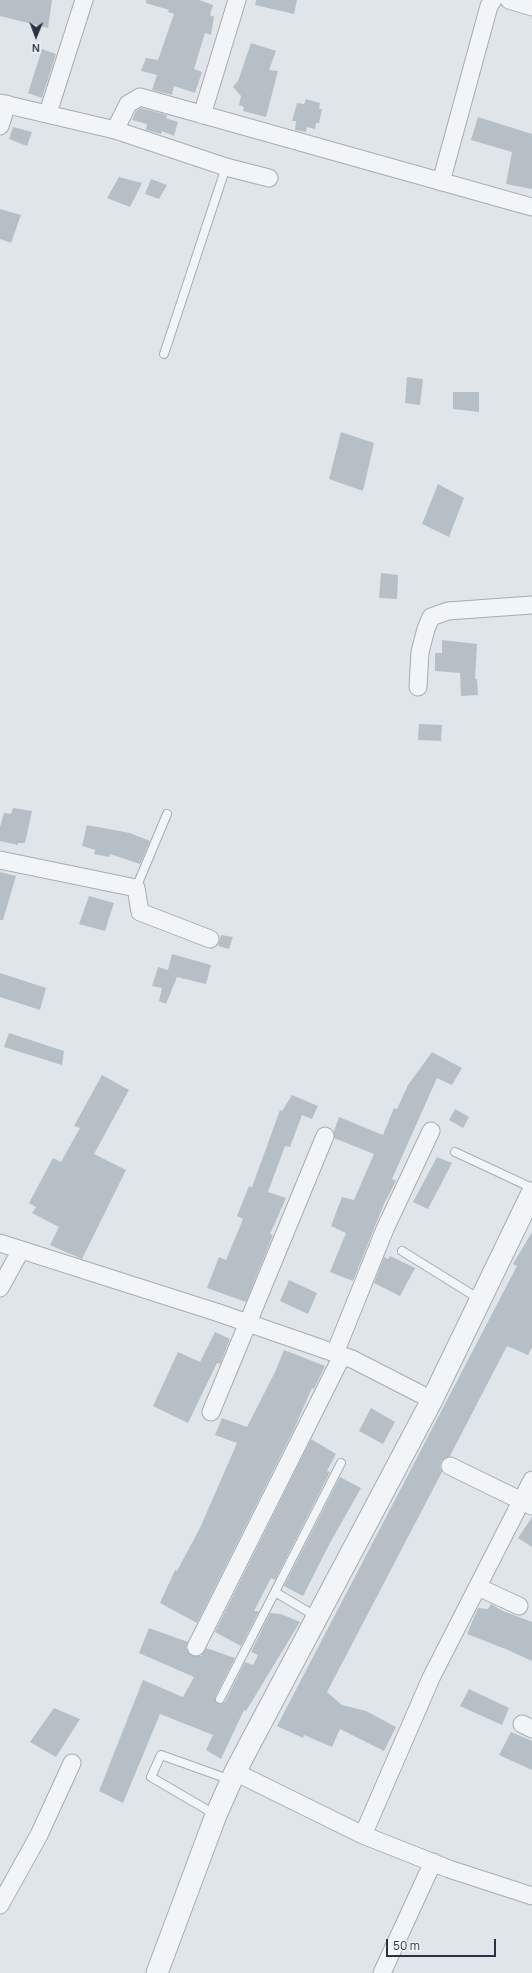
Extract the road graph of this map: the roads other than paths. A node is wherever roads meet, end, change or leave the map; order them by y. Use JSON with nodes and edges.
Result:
{"nodes":[{"id":1,"x":84,"y":0,"type":"edge"},
{"id":2,"x":237,"y":0,"type":"edge"},
{"id":3,"x":493,"y":0,"type":"edge"},
{"id":4,"x":509,"y":0,"type":"edge"},
{"id":5,"x":532,"y":6,"type":"edge"},
{"id":6,"x":4,"y":103,"type":"edge"},
{"id":7,"x":48,"y":113,"type":"junction"},
{"id":8,"x":202,"y":115,"type":"junction"},
{"id":9,"x":0,"y":126,"type":"edge"},
{"id":10,"x":115,"y":130,"type":"junction"},
{"id":11,"x":226,"y":167,"type":"junction"},
{"id":12,"x":269,"y":178,"type":"dead end"},
{"id":13,"x":441,"y":182,"type":"junction"},
{"id":14,"x":532,"y":207,"type":"edge"},
{"id":15,"x":164,"y":354,"type":"dead end"},
{"id":16,"x":532,"y":605,"type":"edge"},
{"id":17,"x":418,"y":687,"type":"dead end"},
{"id":18,"x":167,"y":814,"type":"dead end"},
{"id":19,"x":0,"y":860,"type":"edge"},
{"id":20,"x":136,"y":888,"type":"junction"},
{"id":21,"x":210,"y":939,"type":"dead end"},
{"id":22,"x":431,"y":1131,"type":"dead end"},
{"id":23,"x":325,"y":1136,"type":"dead end"},
{"id":24,"x":455,"y":1152,"type":"dead end"},
{"id":25,"x":532,"y":1188,"type":"edge"},
{"id":26,"x":532,"y":1193,"type":"edge"},
{"id":27,"x":0,"y":1243,"type":"edge"},
{"id":28,"x":21,"y":1250,"type":"junction"},
{"id":29,"x":402,"y":1251,"type":"dead end"},
{"id":30,"x":0,"y":1288,"type":"edge"},
{"id":31,"x":482,"y":1300,"type":"junction"},
{"id":32,"x":249,"y":1323,"type":"junction"},
{"id":33,"x":338,"y":1354,"type":"junction"},
{"id":34,"x":432,"y":1400,"type":"junction"},
{"id":35,"x":211,"y":1412,"type":"dead end"},
{"id":36,"x":341,"y":1463,"type":"dead end"},
{"id":37,"x":450,"y":1466,"type":"dead end"},
{"id":38,"x":532,"y":1480,"type":"edge"},
{"id":39,"x":527,"y":1504,"type":"edge"},
{"id":40,"x":478,"y":1587,"type":"junction"},
{"id":41,"x":275,"y":1592,"type":"junction"},
{"id":42,"x":519,"y":1606,"type":"dead end"},
{"id":43,"x":317,"y":1617,"type":"junction"},
{"id":44,"x":196,"y":1647,"type":"dead end"},
{"id":45,"x":220,"y":1699,"type":"dead end"},
{"id":46,"x":72,"y":1763,"type":"dead end"},
{"id":47,"x":234,"y":1776,"type":"junction"},
{"id":48,"x":216,"y":1815,"type":"junction"},
{"id":49,"x":364,"y":1835,"type":"junction"},
{"id":50,"x":433,"y":1862,"type":"junction"},
{"id":51,"x":532,"y":1896,"type":"edge"},
{"id":52,"x":0,"y":1905,"type":"edge"},
{"id":53,"x":157,"y":1973,"type":"edge"},
{"id":54,"x":382,"y":1973,"type":"edge"}],
"edges":[{"from":1,"to":7,"type":"street"},
{"from":2,"to":8,"type":"street"},
{"from":3,"to":13,"type":"street"},
{"from":4,"to":5,"type":"street"},
{"from":6,"to":7,"type":"street"},
{"from":6,"to":9,"type":"street"},
{"from":7,"to":10,"type":"street"},
{"from":8,"to":10,"type":"street"},
{"from":8,"to":13,"type":"street"},
{"from":10,"to":11,"type":"street"},
{"from":11,"to":12,"type":"street"},
{"from":11,"to":15,"type":"lane"},
{"from":13,"to":14,"type":"street"},
{"from":16,"to":17,"type":"street"},
{"from":18,"to":20,"type":"lane"},
{"from":19,"to":20,"type":"street"},
{"from":20,"to":21,"type":"street"},
{"from":22,"to":33,"type":"street"},
{"from":23,"to":32,"type":"street"},
{"from":24,"to":25,"type":"lane"},
{"from":26,"to":31,"type":"street"},
{"from":27,"to":28,"type":"street"},
{"from":28,"to":30,"type":"street"},
{"from":28,"to":32,"type":"street"},
{"from":29,"to":31,"type":"lane"},
{"from":31,"to":34,"type":"street"},
{"from":32,"to":33,"type":"street"},
{"from":32,"to":35,"type":"street"},
{"from":33,"to":34,"type":"street"},
{"from":33,"to":44,"type":"street"},
{"from":34,"to":43,"type":"street"},
{"from":36,"to":41,"type":"lane"},
{"from":37,"to":39,"type":"street"},
{"from":38,"to":39,"type":"street"},
{"from":39,"to":40,"type":"street"},
{"from":40,"to":42,"type":"street"},
{"from":40,"to":49,"type":"street"},
{"from":41,"to":43,"type":"lane"},
{"from":41,"to":45,"type":"lane"},
{"from":43,"to":47,"type":"street"},
{"from":46,"to":52,"type":"street"},
{"from":47,"to":48,"type":"street"},
{"from":47,"to":48,"type":"lane"},
{"from":47,"to":49,"type":"street"},
{"from":48,"to":53,"type":"street"},
{"from":49,"to":50,"type":"street"},
{"from":50,"to":51,"type":"street"},
{"from":50,"to":54,"type":"street"}]}
